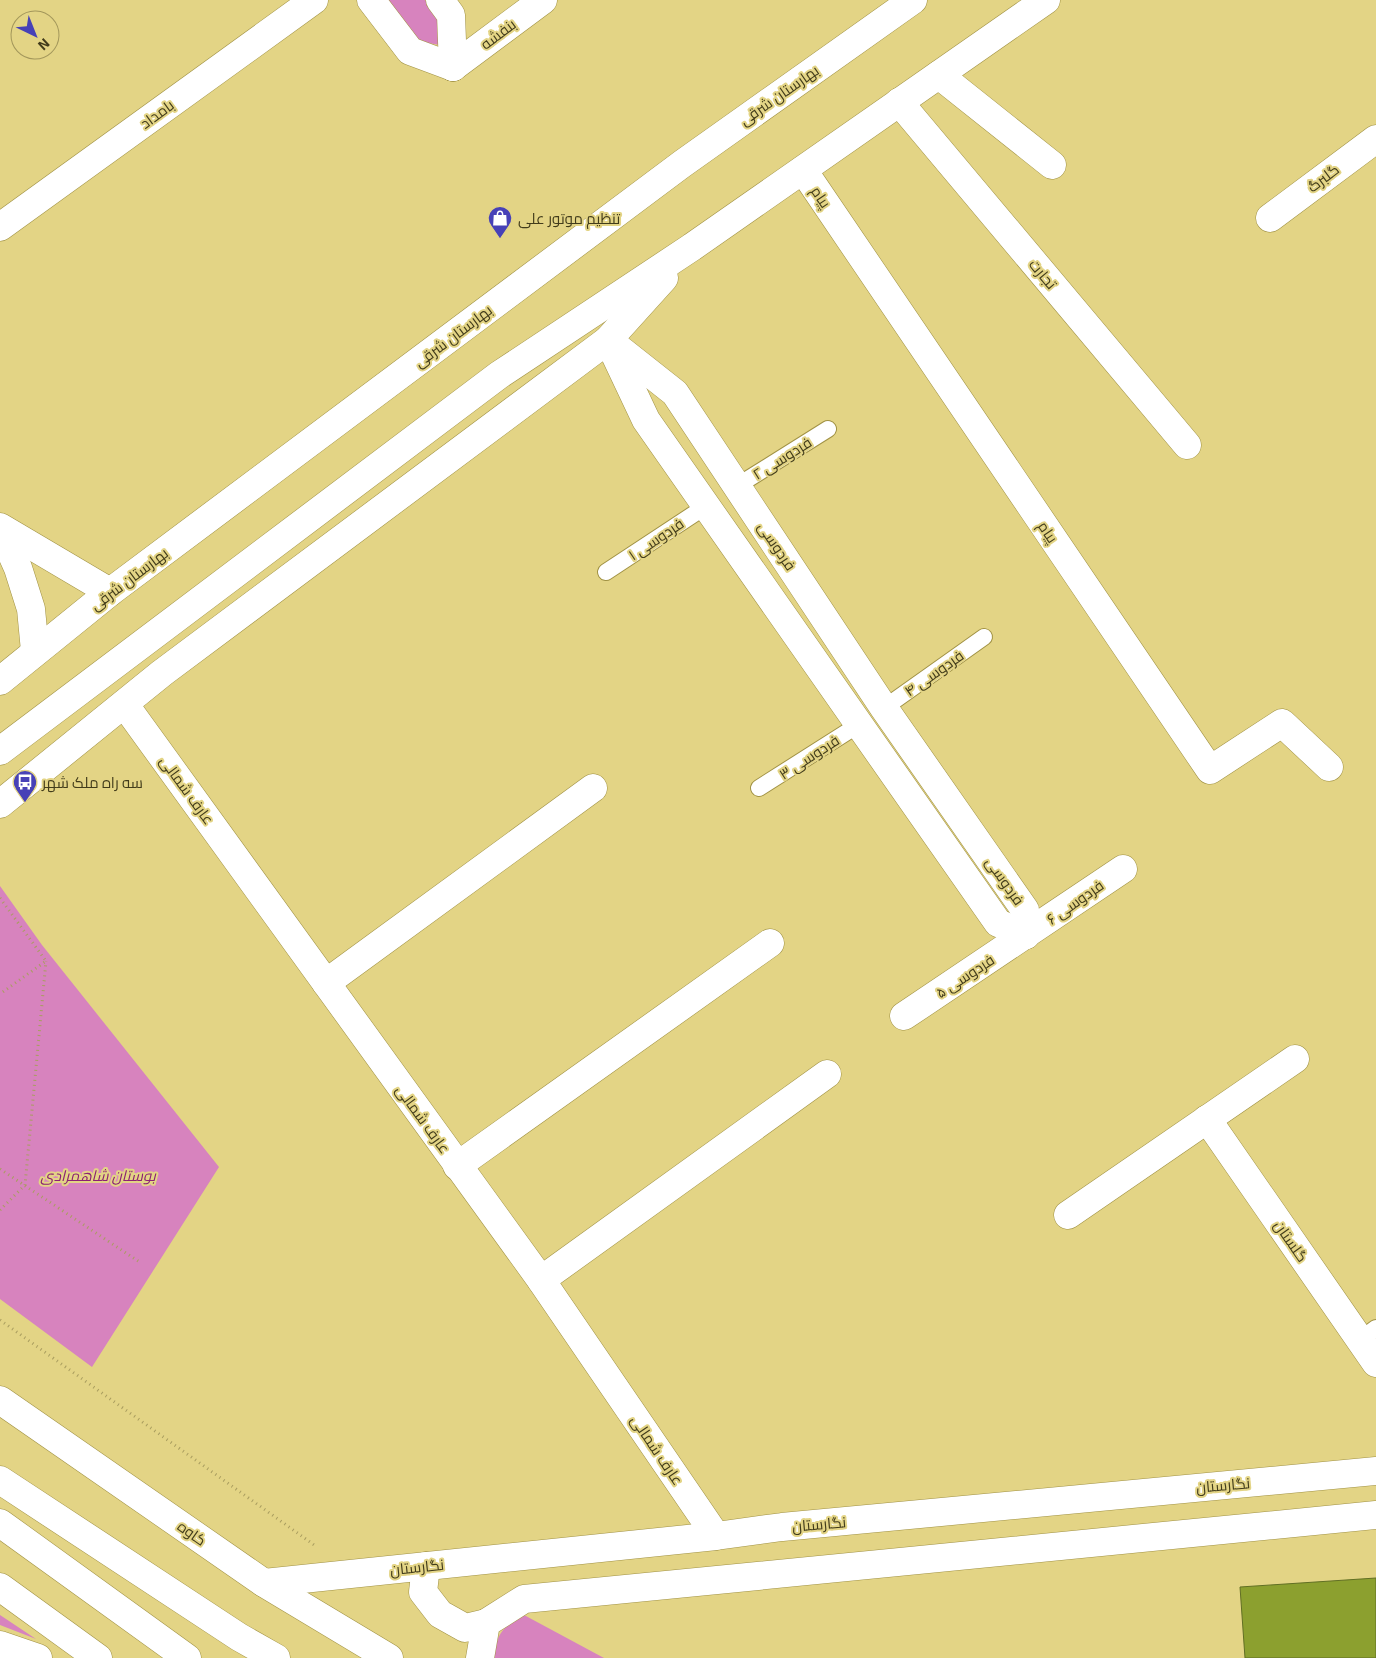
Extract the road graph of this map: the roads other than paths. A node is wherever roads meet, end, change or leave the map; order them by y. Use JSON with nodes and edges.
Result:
{"nodes":[{"id":1,"x":314,"y":0,"type":"edge"},
{"id":2,"x":372,"y":0,"type":"edge"},
{"id":3,"x":440,"y":0,"type":"edge"},
{"id":4,"x":543,"y":0,"type":"edge"},
{"id":5,"x":913,"y":0,"type":"edge"},
{"id":6,"x":1046,"y":0,"type":"edge"},
{"id":7,"x":453,"y":67,"type":"junction"},
{"id":8,"x":939,"y":75,"type":"junction"},
{"id":9,"x":899,"y":102,"type":"junction"},
{"id":10,"x":1376,"y":139,"type":"edge"},
{"id":11,"x":1052,"y":165,"type":"dead end"},
{"id":12,"x":803,"y":170,"type":"junction"},
{"id":13,"x":1270,"y":218,"type":"dead end"},
{"id":14,"x":0,"y":228,"type":"edge"},
{"id":15,"x":692,"y":247,"type":"junction"},
{"id":16,"x":608,"y":340,"type":"junction"},
{"id":17,"x":828,"y":429,"type":"dead end"},
{"id":18,"x":1187,"y":445,"type":"dead end"},
{"id":19,"x":736,"y":486,"type":"junction"},
{"id":20,"x":706,"y":506,"type":"junction"},
{"id":21,"x":0,"y":527,"type":"edge"},
{"id":22,"x":606,"y":572,"type":"dead end"},
{"id":23,"x":110,"y":592,"type":"junction"},
{"id":24,"x":984,"y":638,"type":"dead end"},
{"id":25,"x":35,"y":651,"type":"junction"},
{"id":26,"x":1,"y":680,"type":"edge"},
{"id":27,"x":125,"y":704,"type":"junction"},
{"id":28,"x":884,"y":708,"type":"junction"},
{"id":29,"x":858,"y":725,"type":"junction"},
{"id":30,"x":0,"y":751,"type":"edge"},
{"id":31,"x":1330,"y":767,"type":"dead end"},
{"id":32,"x":592,"y":788,"type":"dead end"},
{"id":33,"x":759,"y":788,"type":"dead end"},
{"id":34,"x":0,"y":804,"type":"edge"},
{"id":35,"x":1123,"y":869,"type":"dead end"},
{"id":36,"x":1026,"y":935,"type":"junction"},
{"id":37,"x":770,"y":943,"type":"dead end"},
{"id":38,"x":326,"y":983,"type":"junction"},
{"id":39,"x":904,"y":1016,"type":"dead end"},
{"id":40,"x":1295,"y":1059,"type":"dead end"},
{"id":41,"x":827,"y":1074,"type":"dead end"},
{"id":42,"x":1207,"y":1119,"type":"junction"},
{"id":43,"x":457,"y":1166,"type":"junction"},
{"id":44,"x":1068,"y":1215,"type":"dead end"},
{"id":45,"x":541,"y":1280,"type":"junction"},
{"id":46,"x":1368,"y":1334,"type":"edge"},
{"id":47,"x":1376,"y":1363,"type":"edge"},
{"id":48,"x":0,"y":1379,"type":"edge"},
{"id":49,"x":0,"y":1400,"type":"edge"},
{"id":50,"x":67,"y":1445,"type":"junction"},
{"id":51,"x":1376,"y":1471,"type":"edge"},
{"id":52,"x":0,"y":1480,"type":"edge"},
{"id":53,"x":1376,"y":1516,"type":"edge"},
{"id":54,"x":0,"y":1523,"type":"edge"},
{"id":55,"x":716,"y":1536,"type":"junction"},
{"id":56,"x":426,"y":1566,"type":"junction"},
{"id":57,"x":264,"y":1582,"type":"junction"},
{"id":58,"x":0,"y":1587,"type":"edge"},
{"id":59,"x":486,"y":1623,"type":"junction"},
{"id":60,"x":0,"y":1645,"type":"edge"},
{"id":61,"x":38,"y":1658,"type":"edge"},
{"id":62,"x":98,"y":1658,"type":"edge"},
{"id":63,"x":187,"y":1658,"type":"edge"},
{"id":64,"x":276,"y":1658,"type":"edge"},
{"id":65,"x":389,"y":1658,"type":"edge"},
{"id":66,"x":480,"y":1658,"type":"edge"}],
"edges":[{"from":1,"to":14,"type":"main road","name":"بامداد"},
{"from":2,"to":7,"type":"main road"},
{"from":3,"to":7,"type":"main road"},
{"from":4,"to":7,"type":"main road","name":"بنفشه"},
{"from":5,"to":23,"type":"main road","name":"بهارستان شرقی"},
{"from":6,"to":8,"type":"main road"},
{"from":8,"to":9,"type":"main road"},
{"from":8,"to":11,"type":"main road"},
{"from":9,"to":12,"type":"main road"},
{"from":9,"to":18,"type":"main road","name":"تجارت"},
{"from":10,"to":13,"type":"main road","name":"گلبرگ"},
{"from":12,"to":15,"type":"main road"},
{"from":12,"to":31,"type":"main road","name":"پیام"},
{"from":15,"to":16,"type":"main road"},
{"from":15,"to":30,"type":"main road"},
{"from":16,"to":19,"type":"main road","name":"فردوسی"},
{"from":16,"to":20,"type":"main road","name":"فردوسی"},
{"from":16,"to":27,"type":"main road"},
{"from":17,"to":19,"type":"lane","name":"فردوسی ۲"},
{"from":19,"to":20,"type":"main road"},
{"from":19,"to":28,"type":"main road","name":"فردوسی"},
{"from":20,"to":22,"type":"lane","name":"فردوسی ۱"},
{"from":20,"to":29,"type":"main road","name":"فردوسی"},
{"from":21,"to":23,"type":"main road"},
{"from":21,"to":25,"type":"main road"},
{"from":23,"to":25,"type":"main road","name":"بهارستان شرقی"},
{"from":24,"to":28,"type":"lane","name":"فردوسی ۴"},
{"from":25,"to":26,"type":"main road","name":"بهارستان شرقی"},
{"from":27,"to":34,"type":"main road"},
{"from":27,"to":38,"type":"main road","name":"عارف شمالی"},
{"from":28,"to":29,"type":"main road"},
{"from":28,"to":36,"type":"main road","name":"فردوسی"},
{"from":29,"to":33,"type":"lane","name":"فردوسی ۳"},
{"from":29,"to":36,"type":"main road","name":"فردوسی"},
{"from":32,"to":38,"type":"main road"},
{"from":35,"to":36,"type":"main road","name":"فردوسی ۶"},
{"from":36,"to":39,"type":"main road","name":"فردوسی ۵"},
{"from":37,"to":43,"type":"main road"},
{"from":38,"to":43,"type":"main road","name":"عارف شمالی"},
{"from":40,"to":42,"type":"main road"},
{"from":41,"to":45,"type":"main road"},
{"from":42,"to":44,"type":"main road"},
{"from":42,"to":46,"type":"main road","name":"گلستان"},
{"from":43,"to":45,"type":"main road","name":"عارف شمالی"},
{"from":45,"to":55,"type":"main road","name":"عارف شمالی"},
{"from":46,"to":47,"type":"main road","name":"گلستان"},
{"from":48,"to":50,"type":"main road"},
{"from":49,"to":50,"type":"main road","name":"کاوه"},
{"from":50,"to":57,"type":"main road","name":"کاوه"},
{"from":51,"to":55,"type":"main road","name":"نگارستان"},
{"from":52,"to":64,"type":"main road"},
{"from":53,"to":59,"type":"main road"},
{"from":54,"to":63,"type":"main road"},
{"from":55,"to":56,"type":"main road","name":"نگارستان"},
{"from":56,"to":57,"type":"main road","name":"نگارستان"},
{"from":56,"to":59,"type":"main road"},
{"from":57,"to":65,"type":"main road","name":"کاوه"},
{"from":58,"to":62,"type":"main road"},
{"from":59,"to":66,"type":"main road"},
{"from":60,"to":61,"type":"main road"}]}
